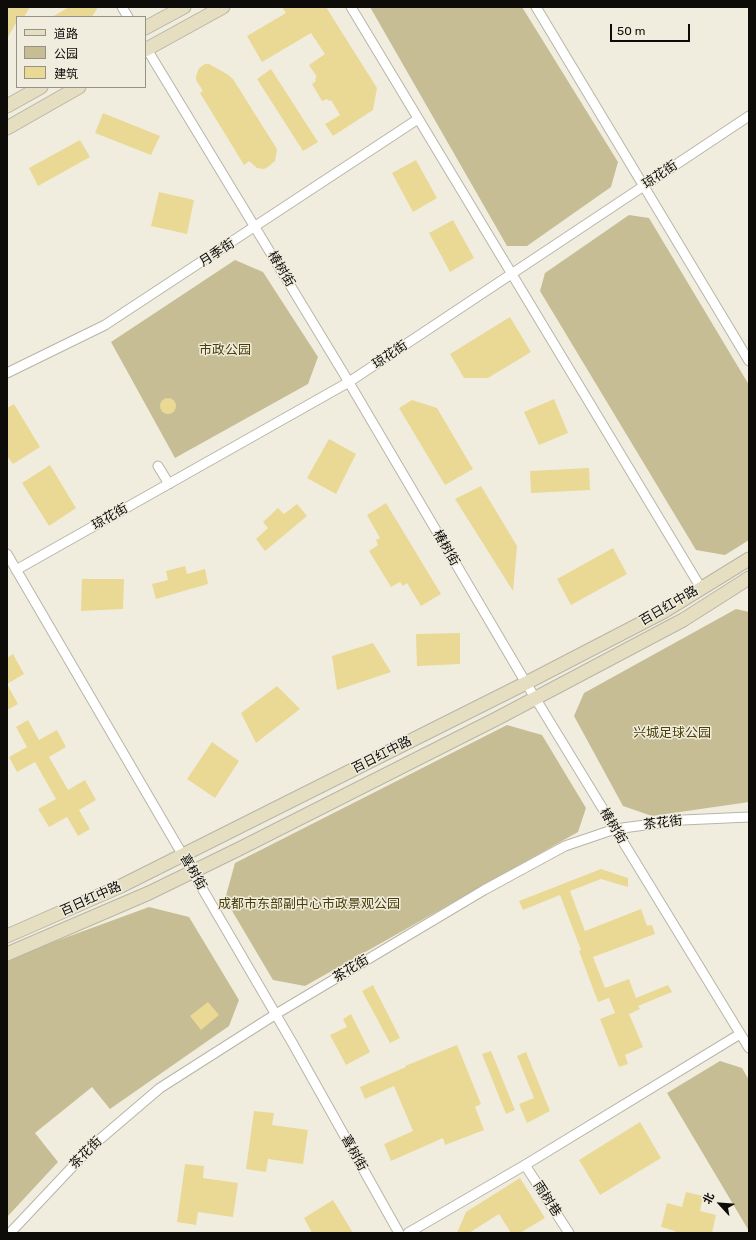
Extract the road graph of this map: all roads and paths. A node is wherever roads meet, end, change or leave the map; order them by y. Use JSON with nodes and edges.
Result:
{"nodes":[{"id":1,"x":122,"y":7,"type":"edge"},
{"id":2,"x":184,"y":7,"type":"edge"},
{"id":3,"x":223,"y":7,"type":"edge"},
{"id":4,"x":351,"y":7,"type":"edge"},
{"id":5,"x":536,"y":7,"type":"edge"},
{"id":6,"x":127,"y":16,"type":"edge"},
{"id":7,"x":146,"y":27,"type":"edge"},
{"id":8,"x":146,"y":47,"type":"edge"},
{"id":9,"x":146,"y":50,"type":"edge"},
{"id":10,"x":39,"y":88,"type":"edge"},
{"id":11,"x":77,"y":88,"type":"edge"},
{"id":12,"x":7,"y":106,"type":"edge"},
{"id":13,"x":749,"y":116,"type":"edge"},
{"id":14,"x":418,"y":119,"type":"junction"},
{"id":15,"x":7,"y":128,"type":"edge"},
{"id":16,"x":644,"y":186,"type":"junction"},
{"id":17,"x":255,"y":228,"type":"junction"},
{"id":18,"x":512,"y":274,"type":"junction"},
{"id":19,"x":749,"y":361,"type":"edge"},
{"id":20,"x":7,"y":373,"type":"edge"},
{"id":21,"x":349,"y":382,"type":"junction"},
{"id":22,"x":158,"y":466,"type":"dead end"},
{"id":23,"x":169,"y":484,"type":"junction"},
{"id":24,"x":7,"y":554,"type":"edge"},
{"id":25,"x":749,"y":559,"type":"edge"},
{"id":26,"x":16,"y":570,"type":"junction"},
{"id":27,"x":749,"y":578,"type":"edge"},
{"id":28,"x":701,"y":588,"type":"junction"},
{"id":29,"x":526,"y":683,"type":"junction"},
{"id":30,"x":536,"y":698,"type":"junction"},
{"id":31,"x":749,"y":817,"type":"edge"},
{"id":32,"x":615,"y":829,"type":"junction"},
{"id":33,"x":183,"y":855,"type":"junction"},
{"id":34,"x":192,"y":871,"type":"junction"},
{"id":35,"x":7,"y":936,"type":"edge"},
{"id":36,"x":7,"y":954,"type":"edge"},
{"id":37,"x":276,"y":1014,"type":"junction"},
{"id":38,"x":740,"y":1034,"type":"junction"},
{"id":39,"x":749,"y":1048,"type":"edge"},
{"id":40,"x":525,"y":1165,"type":"junction"},
{"id":41,"x":10,"y":1233,"type":"edge"},
{"id":42,"x":399,"y":1233,"type":"edge"},
{"id":43,"x":408,"y":1233,"type":"edge"},
{"id":44,"x":569,"y":1233,"type":"edge"}],
"edges":[{"from":1,"to":6,"type":"street"},
{"from":2,"to":7,"type":"street"},
{"from":3,"to":8,"type":"street"},
{"from":4,"to":14,"type":"street"},
{"from":5,"to":16,"type":"street"},
{"from":9,"to":17,"type":"street","name":"椿树街"},
{"from":10,"to":12,"type":"street"},
{"from":11,"to":15,"type":"street"},
{"from":13,"to":16,"type":"street","name":"琼花街"},
{"from":14,"to":17,"type":"street","name":"月季街"},
{"from":14,"to":18,"type":"street"},
{"from":16,"to":18,"type":"street","name":"琼花街"},
{"from":16,"to":19,"type":"street"},
{"from":17,"to":20,"type":"street","name":"月季街"},
{"from":17,"to":21,"type":"street","name":"椿树街"},
{"from":18,"to":21,"type":"street","name":"琼花街"},
{"from":18,"to":28,"type":"street"},
{"from":21,"to":23,"type":"street","name":"琼花街"},
{"from":21,"to":29,"type":"street","name":"椿树街"},
{"from":22,"to":23,"type":"street"},
{"from":23,"to":26,"type":"street","name":"琼花街"},
{"from":24,"to":26,"type":"street","name":"喜树街"},
{"from":25,"to":28,"type":"street","name":"百日红中路"},
{"from":26,"to":33,"type":"street","name":"喜树街"},
{"from":27,"to":30,"type":"street","name":"百日红中路"},
{"from":28,"to":29,"type":"street","name":"百日红中路"},
{"from":29,"to":30,"type":"street","name":"椿树街"},
{"from":29,"to":33,"type":"street","name":"百日红中路"},
{"from":30,"to":32,"type":"street","name":"椿树街"},
{"from":30,"to":34,"type":"street","name":"百日红中路"},
{"from":31,"to":32,"type":"street","name":"茶花街"},
{"from":32,"to":37,"type":"street","name":"茶花街"},
{"from":32,"to":38,"type":"street","name":"椿树街"},
{"from":33,"to":34,"type":"street","name":"喜树街"},
{"from":33,"to":35,"type":"street","name":"百日红中路"},
{"from":34,"to":36,"type":"street","name":"百日红中路"},
{"from":34,"to":37,"type":"street","name":"喜树街"},
{"from":37,"to":41,"type":"street","name":"茶花街"},
{"from":37,"to":42,"type":"street","name":"喜树街"},
{"from":38,"to":39,"type":"street","name":"椿树街"},
{"from":38,"to":40,"type":"street"},
{"from":40,"to":43,"type":"street"},
{"from":40,"to":44,"type":"street","name":"雨树巷"}]}
